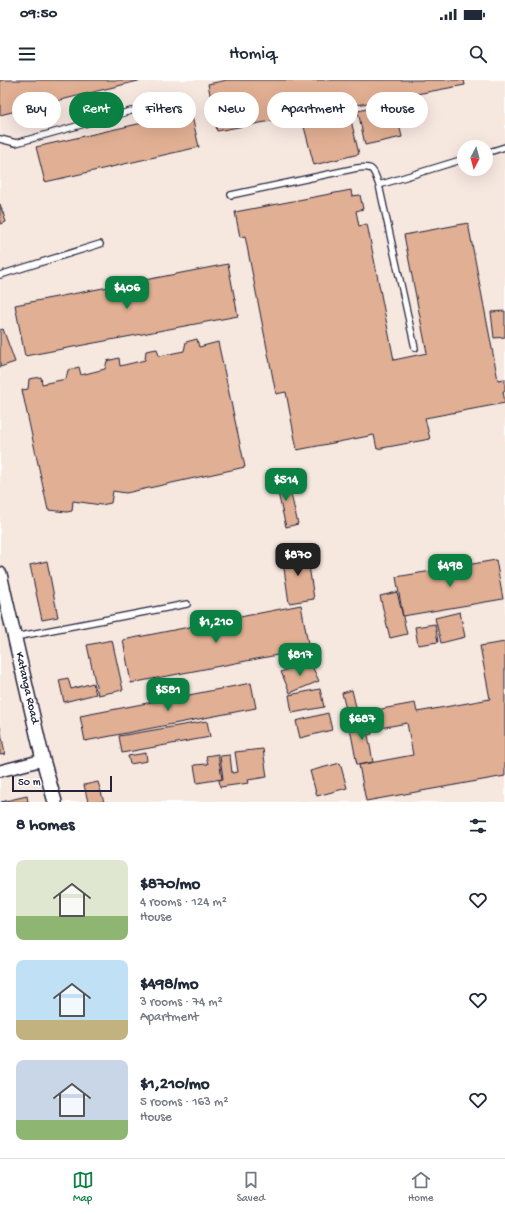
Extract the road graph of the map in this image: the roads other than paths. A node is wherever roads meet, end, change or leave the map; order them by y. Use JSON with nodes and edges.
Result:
{"nodes":[{"id":1,"x":131,"y":112,"type":"dead end"},
{"id":2,"x":0,"y":140,"type":"edge"},
{"id":3,"x":505,"y":147,"type":"edge"},
{"id":4,"x":493,"y":151,"type":"edge"},
{"id":5,"x":457,"y":162,"type":"edge"},
{"id":6,"x":379,"y":185,"type":"junction"},
{"id":7,"x":231,"y":195,"type":"dead end"},
{"id":8,"x":100,"y":244,"type":"dead end"},
{"id":9,"x":0,"y":275,"type":"edge"},
{"id":10,"x":415,"y":348,"type":"dead end"},
{"id":11,"x":0,"y":574,"type":"edge"},
{"id":12,"x":187,"y":604,"type":"dead end"},
{"id":13,"x":16,"y":637,"type":"junction"},
{"id":14,"x":43,"y":760,"type":"junction"},
{"id":15,"x":0,"y":771,"type":"edge"},
{"id":16,"x":56,"y":802,"type":"edge"}],
"edges":[{"from":1,"to":2,"type":"lane"},
{"from":3,"to":4,"type":"lane"},
{"from":5,"to":6,"type":"lane"},
{"from":6,"to":7,"type":"lane"},
{"from":6,"to":10,"type":"lane"},
{"from":8,"to":9,"type":"lane"},
{"from":11,"to":13,"type":"street","name":"Katanga Road"},
{"from":12,"to":13,"type":"lane"},
{"from":13,"to":14,"type":"street","name":"Katanga Road"},
{"from":14,"to":15,"type":"street"},
{"from":14,"to":16,"type":"street","name":"Katanga Road"}]}
